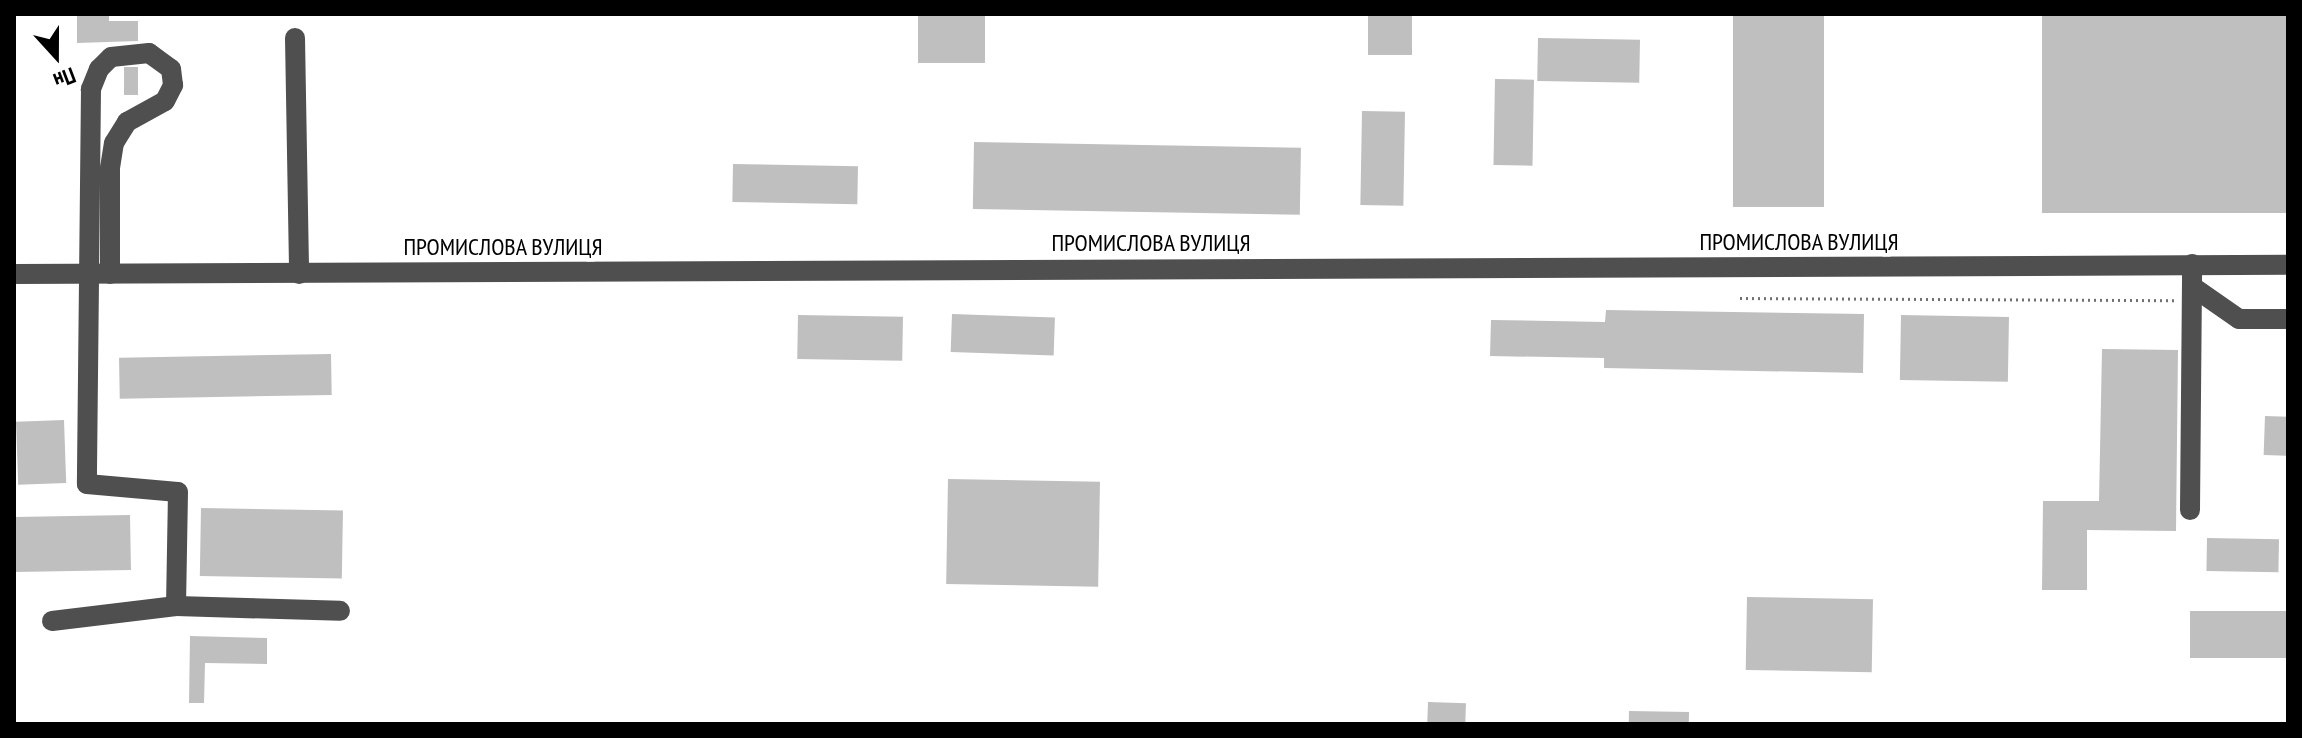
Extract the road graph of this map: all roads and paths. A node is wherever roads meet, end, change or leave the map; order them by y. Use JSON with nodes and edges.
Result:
{"nodes":[{"id":1,"x":295,"y":38,"type":"dead end"},
{"id":2,"x":2192,"y":264,"type":"junction"},
{"id":3,"x":2288,"y":265,"type":"edge"},
{"id":4,"x":14,"y":274,"type":"edge"},
{"id":5,"x":88,"y":274,"type":"junction"},
{"id":6,"x":110,"y":274,"type":"junction"},
{"id":7,"x":299,"y":274,"type":"junction"},
{"id":8,"x":2193,"y":294,"type":"junction"},
{"id":9,"x":1740,"y":298,"type":"dead end"},
{"id":10,"x":2288,"y":319,"type":"edge"},
{"id":11,"x":2190,"y":510,"type":"dead end"},
{"id":12,"x":176,"y":606,"type":"junction"},
{"id":13,"x":340,"y":611,"type":"dead end"},
{"id":14,"x":52,"y":621,"type":"dead end"}],
"edges":[{"from":1,"to":7,"type":"street"},
{"from":2,"to":3,"type":"street","name":"ПРОМИСЛОВА ВУЛИЦЯ"},
{"from":2,"to":7,"type":"street","name":"ПРОМИСЛОВА ВУЛИЦЯ"},
{"from":2,"to":8,"type":"street"},
{"from":4,"to":5,"type":"street","name":"ПРОМИСЛОВА ВУЛИЦЯ"},
{"from":5,"to":6,"type":"street","name":"ПРОМИСЛОВА ВУЛИЦЯ"},
{"from":5,"to":6,"type":"street"},
{"from":5,"to":12,"type":"street"},
{"from":6,"to":7,"type":"street","name":"ПРОМИСЛОВА ВУЛИЦЯ"},
{"from":8,"to":9,"type":"path"},
{"from":8,"to":10,"type":"street"},
{"from":8,"to":11,"type":"street"},
{"from":12,"to":13,"type":"street"},
{"from":12,"to":14,"type":"street"}]}
